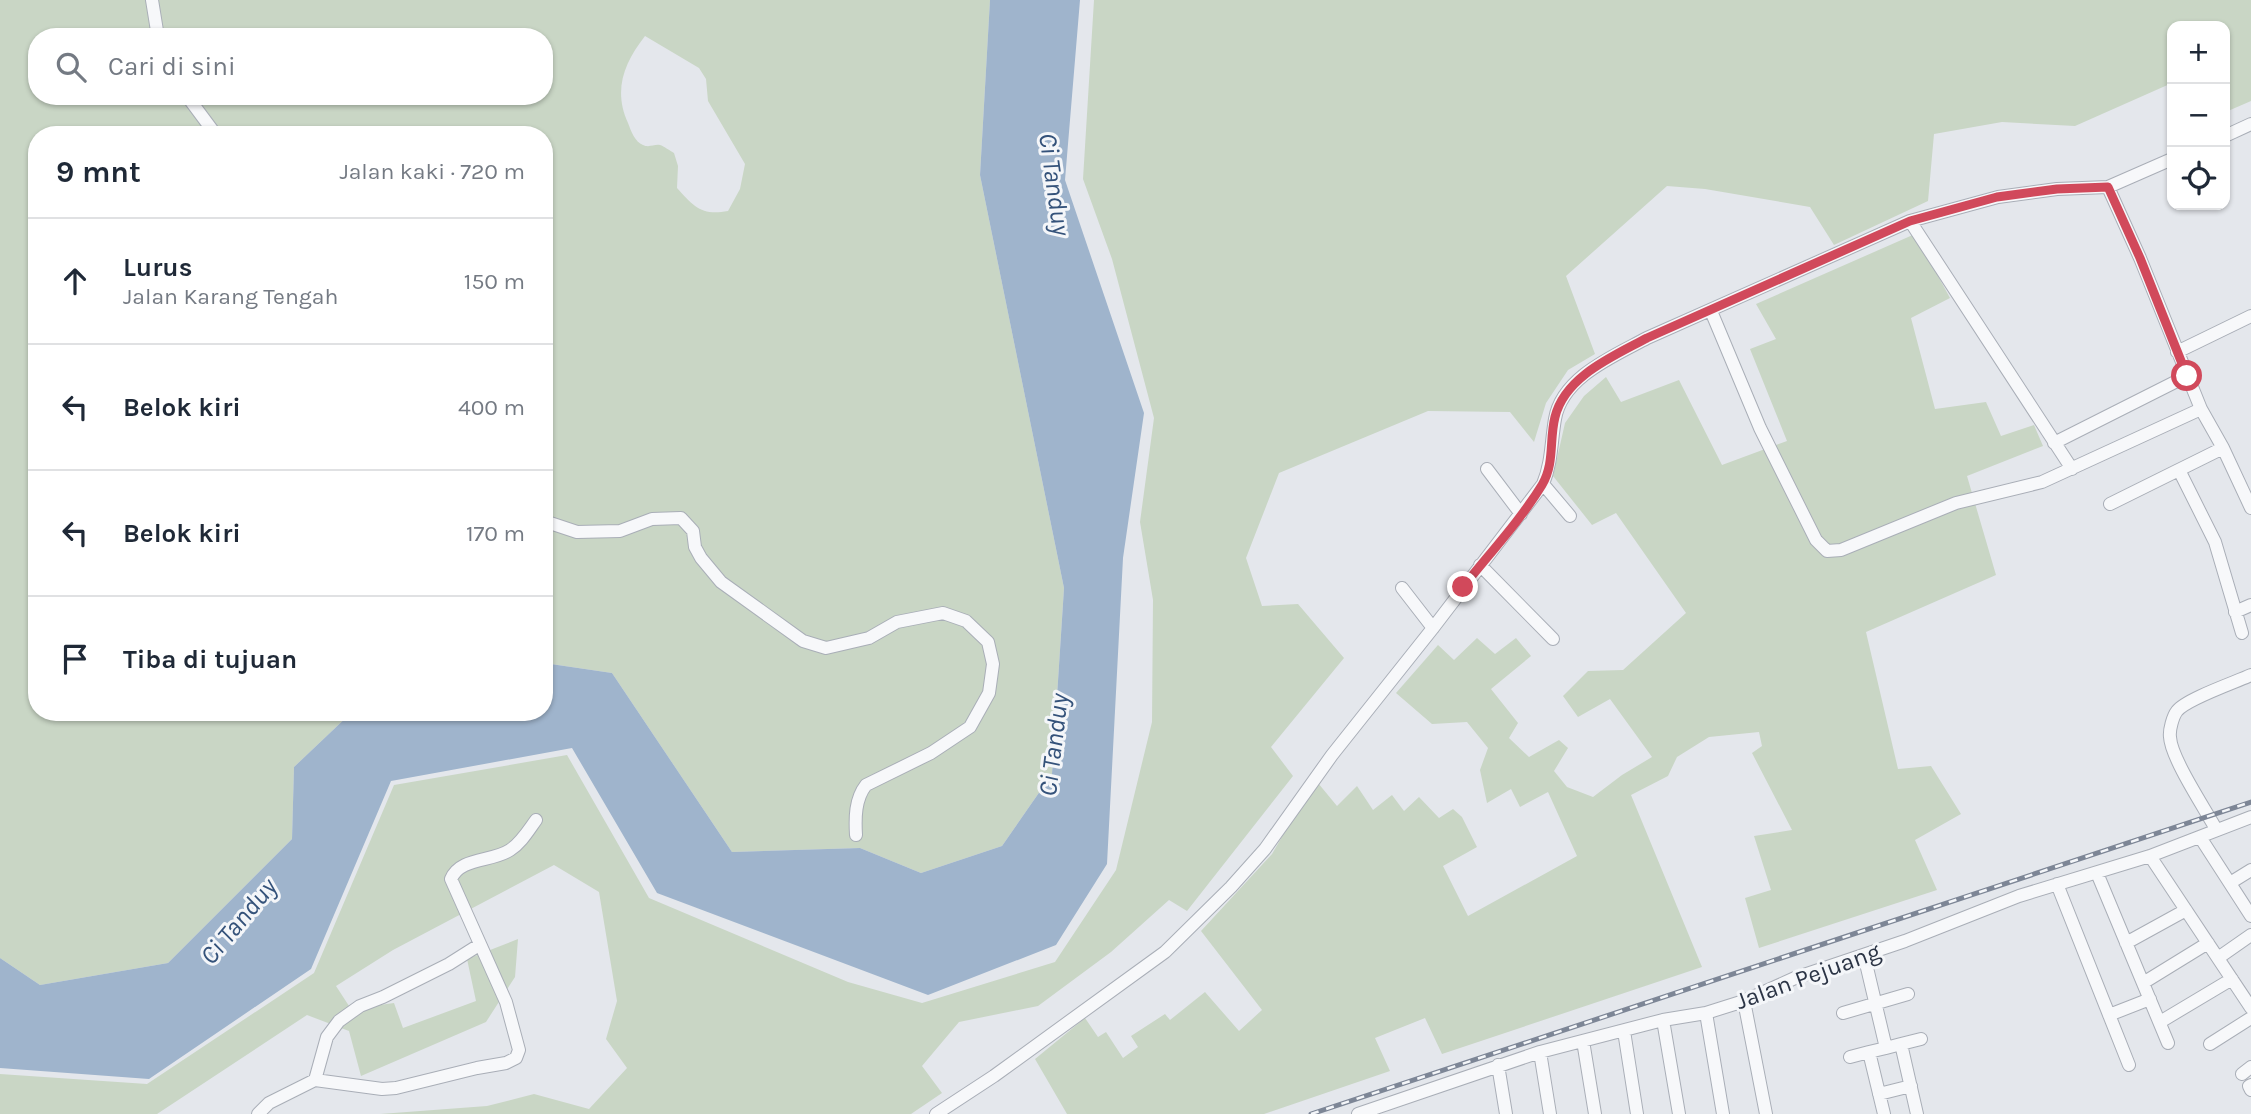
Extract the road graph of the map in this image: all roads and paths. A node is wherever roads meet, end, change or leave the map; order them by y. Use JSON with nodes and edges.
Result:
{"nodes":[{"id":1,"x":152,"y":0,"type":"edge"},
{"id":2,"x":157,"y":28,"type":"edge"},
{"id":3,"x":194,"y":105,"type":"edge"},
{"id":4,"x":2251,"y":124,"type":"edge"},
{"id":5,"x":209,"y":126,"type":"edge"},
{"id":6,"x":2230,"y":134,"type":"edge"},
{"id":7,"x":2167,"y":161,"type":"edge"},
{"id":8,"x":2108,"y":187,"type":"junction"},
{"id":9,"x":1910,"y":221,"type":"junction"},
{"id":10,"x":1711,"y":311,"type":"junction"},
{"id":11,"x":2251,"y":316,"type":"edge"},
{"id":12,"x":2177,"y":352,"type":"junction"},
{"id":13,"x":2187,"y":376,"type":"junction"},
{"id":14,"x":2201,"y":409,"type":"junction"},
{"id":15,"x":2054,"y":443,"type":"junction"},
{"id":16,"x":2223,"y":448,"type":"junction"},
{"id":17,"x":1487,"y":469,"type":"dead end"},
{"id":18,"x":2072,"y":469,"type":"junction"},
{"id":19,"x":2179,"y":470,"type":"junction"},
{"id":20,"x":1543,"y":484,"type":"junction"},
{"id":21,"x":2110,"y":504,"type":"dead end"},
{"id":22,"x":2251,"y":508,"type":"edge"},
{"id":23,"x":1521,"y":514,"type":"junction"},
{"id":24,"x":1570,"y":516,"type":"dead end"},
{"id":25,"x":553,"y":524,"type":"edge"},
{"id":26,"x":1480,"y":565,"type":"junction"},
{"id":27,"x":1402,"y":588,"type":"dead end"},
{"id":28,"x":2251,"y":605,"type":"edge"},
{"id":29,"x":2235,"y":612,"type":"junction"},
{"id":30,"x":1433,"y":628,"type":"junction"},
{"id":31,"x":2242,"y":633,"type":"dead end"},
{"id":32,"x":1553,"y":639,"type":"dead end"},
{"id":33,"x":2251,"y":676,"type":"edge"},
{"id":34,"x":2251,"y":817,"type":"edge"},
{"id":35,"x":536,"y":820,"type":"dead end"},
{"id":36,"x":2216,"y":829,"type":"junction"},
{"id":37,"x":856,"y":835,"type":"dead end"},
{"id":38,"x":2200,"y":837,"type":"junction"},
{"id":39,"x":2150,"y":856,"type":"junction"},
{"id":40,"x":2251,"y":870,"type":"edge"},
{"id":41,"x":2097,"y":873,"type":"junction"},
{"id":42,"x":2230,"y":883,"type":"junction"},
{"id":43,"x":2057,"y":884,"type":"junction"},
{"id":44,"x":2186,"y":910,"type":"junction"},
{"id":45,"x":2251,"y":916,"type":"edge"},
{"id":46,"x":2251,"y":935,"type":"edge"},
{"id":47,"x":2126,"y":943,"type":"junction"},
{"id":48,"x":2208,"y":943,"type":"junction"},
{"id":49,"x":479,"y":945,"type":"junction"},
{"id":50,"x":1864,"y":956,"type":"junction"},
{"id":51,"x":2218,"y":958,"type":"junction"},
{"id":52,"x":2232,"y":979,"type":"junction"},
{"id":53,"x":2143,"y":984,"type":"junction"},
{"id":54,"x":1908,"y":994,"type":"dead end"},
{"id":55,"x":2150,"y":999,"type":"junction"},
{"id":56,"x":1744,"y":1001,"type":"junction"},
{"id":57,"x":1875,"y":1003,"type":"junction"},
{"id":58,"x":2251,"y":1008,"type":"edge"},
{"id":59,"x":1706,"y":1013,"type":"junction"},
{"id":60,"x":1843,"y":1013,"type":"dead end"},
{"id":61,"x":2109,"y":1015,"type":"junction"},
{"id":62,"x":2251,"y":1018,"type":"edge"},
{"id":63,"x":1663,"y":1020,"type":"junction"},
{"id":64,"x":2160,"y":1022,"type":"junction"},
{"id":65,"x":1624,"y":1031,"type":"junction"},
{"id":66,"x":1922,"y":1039,"type":"dead end"},
{"id":67,"x":1583,"y":1041,"type":"junction"},
{"id":68,"x":2168,"y":1043,"type":"dead end"},
{"id":69,"x":1901,"y":1044,"type":"junction"},
{"id":70,"x":2210,"y":1044,"type":"dead end"},
{"id":71,"x":1886,"y":1048,"type":"junction"},
{"id":72,"x":1539,"y":1052,"type":"junction"},
{"id":73,"x":1869,"y":1052,"type":"junction"},
{"id":74,"x":1850,"y":1056,"type":"dead end"},
{"id":75,"x":1498,"y":1065,"type":"junction"},
{"id":76,"x":2129,"y":1065,"type":"dead end"},
{"id":77,"x":314,"y":1080,"type":"junction"},
{"id":78,"x":1911,"y":1086,"type":"junction"},
{"id":79,"x":1879,"y":1094,"type":"junction"},
{"id":80,"x":258,"y":1114,"type":"edge"},
{"id":81,"x":936,"y":1114,"type":"edge"},
{"id":82,"x":1358,"y":1114,"type":"edge"},
{"id":83,"x":1506,"y":1114,"type":"edge"},
{"id":84,"x":1550,"y":1114,"type":"edge"},
{"id":85,"x":1595,"y":1114,"type":"edge"},
{"id":86,"x":1637,"y":1114,"type":"edge"},
{"id":87,"x":1679,"y":1114,"type":"edge"},
{"id":88,"x":1723,"y":1114,"type":"edge"},
{"id":89,"x":1766,"y":1114,"type":"edge"},
{"id":90,"x":1884,"y":1114,"type":"edge"},
{"id":91,"x":1917,"y":1114,"type":"edge"}],
"edges":[{"from":1,"to":2,"type":"street"},
{"from":3,"to":5,"type":"street"},
{"from":4,"to":6,"type":"street"},
{"from":7,"to":8,"type":"street"},
{"from":8,"to":9,"type":"street"},
{"from":8,"to":12,"type":"street"},
{"from":9,"to":10,"type":"street"},
{"from":9,"to":15,"type":"street"},
{"from":10,"to":18,"type":"street"},
{"from":10,"to":20,"type":"street"},
{"from":11,"to":12,"type":"street"},
{"from":12,"to":13,"type":"street"},
{"from":13,"to":14,"type":"street"},
{"from":13,"to":15,"type":"street"},
{"from":14,"to":16,"type":"street"},
{"from":14,"to":18,"type":"street"},
{"from":15,"to":18,"type":"street"},
{"from":16,"to":19,"type":"street"},
{"from":16,"to":22,"type":"street"},
{"from":17,"to":23,"type":"street"},
{"from":19,"to":21,"type":"street"},
{"from":19,"to":29,"type":"street"},
{"from":20,"to":23,"type":"street"},
{"from":20,"to":24,"type":"street"},
{"from":23,"to":26,"type":"street"},
{"from":25,"to":37,"type":"street"},
{"from":26,"to":30,"type":"street"},
{"from":26,"to":32,"type":"street"},
{"from":27,"to":30,"type":"street"},
{"from":28,"to":29,"type":"street"},
{"from":29,"to":31,"type":"street"},
{"from":30,"to":81,"type":"street"},
{"from":33,"to":36,"type":"street"},
{"from":34,"to":36,"type":"street","name":"Jalan Pejuang"},
{"from":35,"to":49,"type":"street"},
{"from":36,"to":38,"type":"street","name":"Jalan Pejuang"},
{"from":38,"to":39,"type":"street","name":"Jalan Pejuang"},
{"from":38,"to":42,"type":"street"},
{"from":39,"to":41,"type":"street","name":"Jalan Pejuang"},
{"from":39,"to":44,"type":"street"},
{"from":40,"to":42,"type":"street"},
{"from":41,"to":43,"type":"street","name":"Jalan Pejuang"},
{"from":41,"to":47,"type":"street"},
{"from":42,"to":45,"type":"street"},
{"from":43,"to":50,"type":"street","name":"Jalan Pejuang"},
{"from":43,"to":61,"type":"street"},
{"from":44,"to":47,"type":"street"},
{"from":44,"to":48,"type":"street"},
{"from":46,"to":51,"type":"street"},
{"from":47,"to":53,"type":"street"},
{"from":48,"to":51,"type":"street"},
{"from":48,"to":53,"type":"street"},
{"from":49,"to":77,"type":"street"},
{"from":49,"to":77,"type":"street"},
{"from":50,"to":56,"type":"street","name":"Jalan Pejuang"},
{"from":50,"to":57,"type":"street"},
{"from":51,"to":52,"type":"street"},
{"from":52,"to":58,"type":"street"},
{"from":52,"to":64,"type":"street"},
{"from":53,"to":55,"type":"street"},
{"from":54,"to":57,"type":"street"},
{"from":55,"to":61,"type":"street"},
{"from":55,"to":64,"type":"street"},
{"from":56,"to":59,"type":"street","name":"Jalan Pejuang"},
{"from":56,"to":89,"type":"street"},
{"from":57,"to":60,"type":"street"},
{"from":57,"to":71,"type":"street"},
{"from":59,"to":63,"type":"street","name":"Jalan Pejuang"},
{"from":59,"to":88,"type":"street"},
{"from":61,"to":76,"type":"street"},
{"from":62,"to":70,"type":"street"},
{"from":63,"to":65,"type":"street","name":"Jalan Pejuang"},
{"from":63,"to":87,"type":"street"},
{"from":64,"to":68,"type":"street"},
{"from":65,"to":67,"type":"street","name":"Jalan Pejuang"},
{"from":65,"to":86,"type":"street"},
{"from":66,"to":69,"type":"street"},
{"from":67,"to":72,"type":"street","name":"Jalan Pejuang"},
{"from":67,"to":85,"type":"street"},
{"from":69,"to":71,"type":"street"},
{"from":69,"to":78,"type":"street"},
{"from":71,"to":73,"type":"street"},
{"from":72,"to":75,"type":"street","name":"Jalan Pejuang"},
{"from":72,"to":84,"type":"street"},
{"from":73,"to":74,"type":"street"},
{"from":73,"to":79,"type":"street"},
{"from":75,"to":82,"type":"street","name":"Jalan Pejuang"},
{"from":75,"to":83,"type":"street"},
{"from":77,"to":80,"type":"street"},
{"from":78,"to":79,"type":"street"},
{"from":78,"to":91,"type":"street"},
{"from":79,"to":90,"type":"street"}]}
